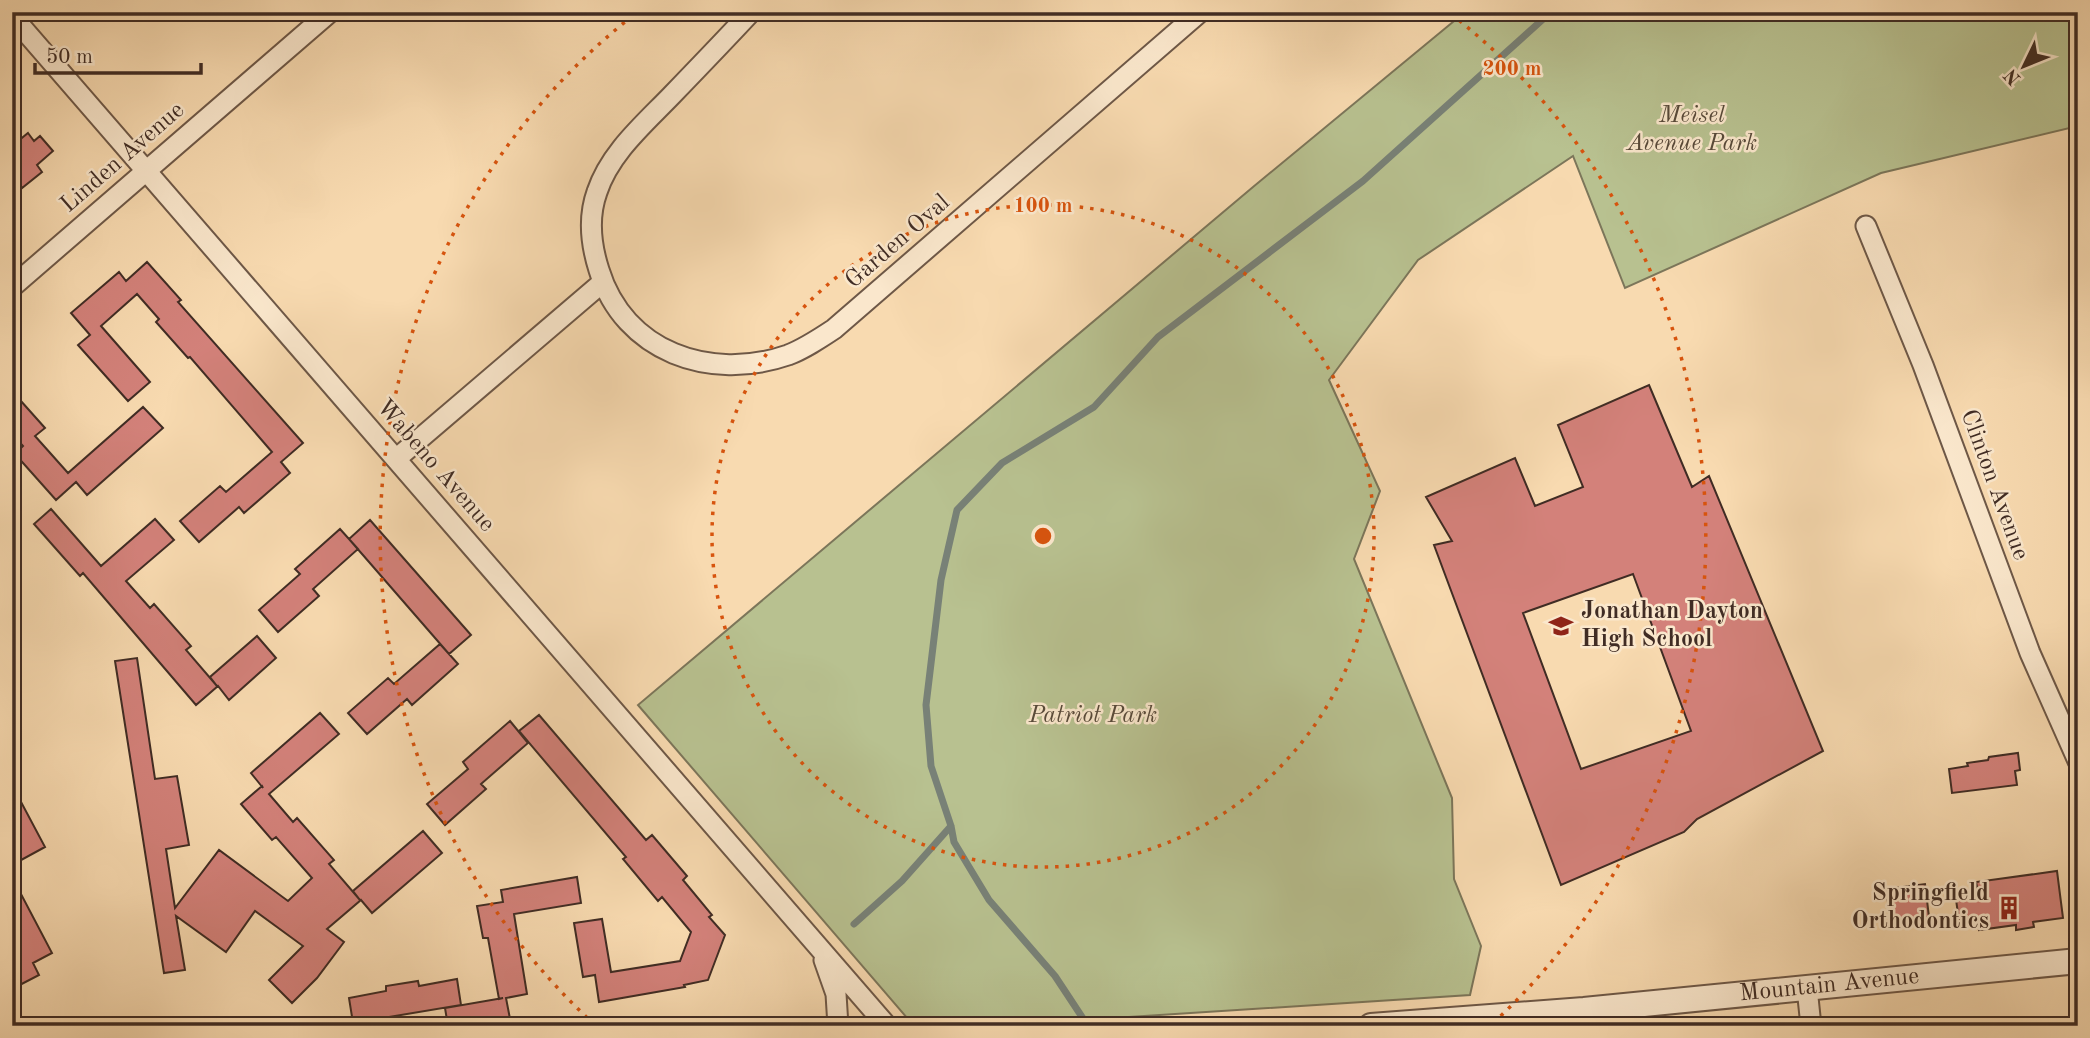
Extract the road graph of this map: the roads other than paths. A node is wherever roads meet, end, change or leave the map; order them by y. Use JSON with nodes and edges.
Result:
{"nodes":[{"id":1,"x":330,"y":12,"type":"edge"},
{"id":2,"x":751,"y":12,"type":"edge"},
{"id":3,"x":1200,"y":12,"type":"edge"},
{"id":4,"x":12,"y":16,"type":"edge"},
{"id":5,"x":146,"y":171,"type":"junction"},
{"id":6,"x":1866,"y":226,"type":"dead end"},
{"id":7,"x":603,"y":282,"type":"junction"},
{"id":8,"x":12,"y":287,"type":"edge"},
{"id":9,"x":397,"y":459,"type":"junction"},
{"id":10,"x":2078,"y":761,"type":"edge"},
{"id":11,"x":820,"y":949,"type":"junction"},
{"id":12,"x":2078,"y":961,"type":"edge"},
{"id":13,"x":1807,"y":988,"type":"junction"},
{"id":14,"x":1581,"y":1018,"type":"edge"},
{"id":15,"x":838,"y":1026,"type":"edge"},
{"id":16,"x":887,"y":1026,"type":"edge"},
{"id":17,"x":1371,"y":1026,"type":"edge"},
{"id":18,"x":1811,"y":1026,"type":"edge"}],
"edges":[{"from":1,"to":5,"type":"street","name":"Linden Avenue"},
{"from":2,"to":7,"type":"street","name":"Garden Oval"},
{"from":3,"to":7,"type":"street","name":"Garden Oval"},
{"from":4,"to":5,"type":"street","name":"Wabeno Avenue"},
{"from":5,"to":8,"type":"street","name":"Linden Avenue"},
{"from":5,"to":9,"type":"street","name":"Wabeno Avenue"},
{"from":6,"to":10,"type":"street","name":"Clinton Avenue"},
{"from":7,"to":9,"type":"street"},
{"from":9,"to":11,"type":"street","name":"Wabeno Avenue"},
{"from":11,"to":15,"type":"street","name":"Wabeno Avenue"},
{"from":11,"to":16,"type":"street","name":"Wabeno Avenue"},
{"from":12,"to":13,"type":"street","name":"Mountain Avenue"},
{"from":13,"to":14,"type":"street","name":"Mountain Avenue"},
{"from":13,"to":18,"type":"street"},
{"from":14,"to":17,"type":"street","name":"Mountain Avenue"}]}
